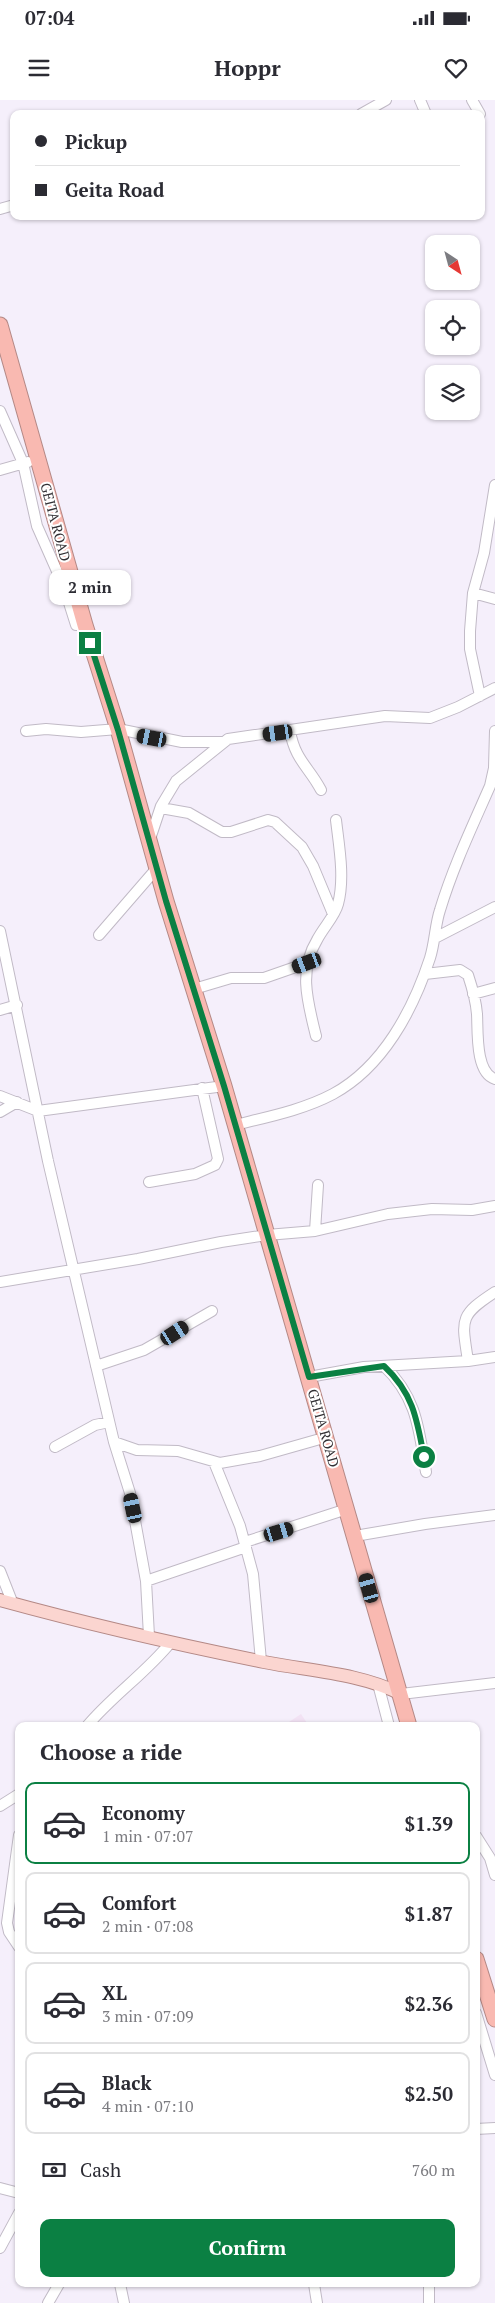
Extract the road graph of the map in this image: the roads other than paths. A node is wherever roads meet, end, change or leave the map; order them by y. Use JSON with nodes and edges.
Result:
{"nodes":[{"id":1,"x":386,"y":100,"type":"edge"},
{"id":2,"x":368,"y":110,"type":"edge"},
{"id":3,"x":0,"y":325,"type":"edge"},
{"id":4,"x":0,"y":411,"type":"edge"},
{"id":5,"x":38,"y":458,"type":"junction"},
{"id":6,"x":23,"y":463,"type":"junction"},
{"id":7,"x":0,"y":470,"type":"edge"},
{"id":8,"x":495,"y":485,"type":"edge"},
{"id":9,"x":472,"y":594,"type":"junction"},
{"id":10,"x":495,"y":598,"type":"edge"},
{"id":11,"x":85,"y":626,"type":"junction"},
{"id":12,"x":495,"y":688,"type":"edge"},
{"id":13,"x":480,"y":696,"type":"junction"},
{"id":14,"x":118,"y":730,"type":"junction"},
{"id":15,"x":26,"y":731,"type":"dead end"},
{"id":16,"x":495,"y":731,"type":"edge"},
{"id":17,"x":290,"y":732,"type":"junction"},
{"id":18,"x":223,"y":742,"type":"junction"},
{"id":19,"x":321,"y":790,"type":"dead end"},
{"id":20,"x":161,"y":808,"type":"junction"},
{"id":21,"x":336,"y":820,"type":"dead end"},
{"id":22,"x":149,"y":842,"type":"junction"},
{"id":23,"x":157,"y":868,"type":"junction"},
{"id":24,"x":495,"y":907,"type":"edge"},
{"id":25,"x":333,"y":914,"type":"junction"},
{"id":26,"x":0,"y":931,"type":"edge"},
{"id":27,"x":99,"y":936,"type":"dead end"},
{"id":28,"x":435,"y":938,"type":"junction"},
{"id":29,"x":307,"y":963,"type":"junction"},
{"id":30,"x":425,"y":974,"type":"junction"},
{"id":31,"x":495,"y":988,"type":"edge"},
{"id":32,"x":194,"y":989,"type":"junction"},
{"id":33,"x":474,"y":994,"type":"junction"},
{"id":34,"x":17,"y":1005,"type":"junction"},
{"id":35,"x":0,"y":1010,"type":"edge"},
{"id":36,"x":316,"y":1036,"type":"dead end"},
{"id":37,"x":495,"y":1079,"type":"edge"},
{"id":38,"x":224,"y":1086,"type":"junction"},
{"id":39,"x":202,"y":1088,"type":"junction"},
{"id":40,"x":0,"y":1096,"type":"edge"},
{"id":41,"x":17,"y":1102,"type":"junction"},
{"id":42,"x":38,"y":1111,"type":"junction"},
{"id":43,"x":0,"y":1112,"type":"edge"},
{"id":44,"x":235,"y":1124,"type":"junction"},
{"id":45,"x":149,"y":1182,"type":"dead end"},
{"id":46,"x":318,"y":1185,"type":"dead end"},
{"id":47,"x":495,"y":1206,"type":"edge"},
{"id":48,"x":315,"y":1231,"type":"junction"},
{"id":49,"x":267,"y":1235,"type":"junction"},
{"id":50,"x":74,"y":1270,"type":"junction"},
{"id":51,"x":0,"y":1282,"type":"edge"},
{"id":52,"x":495,"y":1292,"type":"edge"},
{"id":53,"x":212,"y":1311,"type":"dead end"},
{"id":54,"x":495,"y":1357,"type":"edge"},
{"id":55,"x":468,"y":1361,"type":"junction"},
{"id":56,"x":96,"y":1366,"type":"junction"},
{"id":57,"x":384,"y":1366,"type":"junction"},
{"id":58,"x":309,"y":1377,"type":"junction"},
{"id":59,"x":109,"y":1422,"type":"junction"},
{"id":60,"x":327,"y":1437,"type":"junction"},
{"id":61,"x":114,"y":1442,"type":"junction"},
{"id":62,"x":55,"y":1447,"type":"dead end"},
{"id":63,"x":214,"y":1462,"type":"junction"},
{"id":64,"x":426,"y":1472,"type":"dead end"},
{"id":65,"x":347,"y":1509,"type":"junction"},
{"id":66,"x":495,"y":1515,"type":"edge"},
{"id":67,"x":355,"y":1536,"type":"junction"},
{"id":68,"x":246,"y":1545,"type":"junction"},
{"id":69,"x":0,"y":1572,"type":"edge"},
{"id":70,"x":146,"y":1581,"type":"junction"},
{"id":71,"x":0,"y":1600,"type":"edge"},
{"id":72,"x":13,"y":1604,"type":"junction"},
{"id":73,"x":149,"y":1636,"type":"junction"},
{"id":74,"x":171,"y":1642,"type":"junction"},
{"id":75,"x":261,"y":1661,"type":"junction"},
{"id":76,"x":495,"y":1683,"type":"edge"},
{"id":77,"x":378,"y":1684,"type":"junction"},
{"id":78,"x":400,"y":1694,"type":"junction"},
{"id":79,"x":91,"y":1722,"type":"edge"},
{"id":80,"x":389,"y":1722,"type":"edge"},
{"id":81,"x":408,"y":1722,"type":"edge"},
{"id":82,"x":15,"y":1797,"type":"edge"},
{"id":83,"x":0,"y":1806,"type":"edge"},
{"id":84,"x":480,"y":1842,"type":"edge"},
{"id":85,"x":15,"y":1864,"type":"edge"},
{"id":86,"x":495,"y":1875,"type":"edge"},
{"id":87,"x":15,"y":1941,"type":"edge"},
{"id":88,"x":480,"y":1972,"type":"edge"},
{"id":89,"x":495,"y":2019,"type":"edge"},
{"id":90,"x":480,"y":2025,"type":"edge"},
{"id":91,"x":495,"y":2075,"type":"edge"},
{"id":92,"x":495,"y":2128,"type":"edge"},
{"id":93,"x":480,"y":2129,"type":"edge"},
{"id":94,"x":0,"y":2188,"type":"edge"},
{"id":95,"x":15,"y":2192,"type":"edge"},
{"id":96,"x":15,"y":2220,"type":"edge"},
{"id":97,"x":0,"y":2248,"type":"edge"},
{"id":98,"x":57,"y":2287,"type":"edge"},
{"id":99,"x":121,"y":2287,"type":"edge"},
{"id":100,"x":314,"y":2287,"type":"edge"},
{"id":101,"x":429,"y":2287,"type":"edge"},
{"id":102,"x":48,"y":2303,"type":"edge"},
{"id":103,"x":124,"y":2303,"type":"edge"},
{"id":104,"x":317,"y":2303,"type":"edge"},
{"id":105,"x":429,"y":2303,"type":"edge"}],
"edges":[{"from":1,"to":2,"type":"street"},
{"from":3,"to":5,"type":"highway","name":"GEITA ROAD"},
{"from":4,"to":6,"type":"street"},
{"from":5,"to":6,"type":"street"},
{"from":5,"to":11,"type":"highway","name":"GEITA ROAD"},
{"from":6,"to":7,"type":"street"},
{"from":6,"to":11,"type":"street"},
{"from":8,"to":9,"type":"street"},
{"from":9,"to":10,"type":"street"},
{"from":9,"to":13,"type":"street"},
{"from":11,"to":14,"type":"highway","name":"GEITA ROAD"},
{"from":12,"to":13,"type":"street"},
{"from":13,"to":17,"type":"street"},
{"from":14,"to":15,"type":"street"},
{"from":14,"to":18,"type":"street"},
{"from":14,"to":22,"type":"highway","name":"GEITA ROAD"},
{"from":16,"to":28,"type":"street"},
{"from":17,"to":18,"type":"street"},
{"from":17,"to":19,"type":"street"},
{"from":18,"to":20,"type":"street"},
{"from":20,"to":22,"type":"street"},
{"from":20,"to":25,"type":"street"},
{"from":21,"to":25,"type":"street"},
{"from":22,"to":23,"type":"highway","name":"GEITA ROAD"},
{"from":23,"to":27,"type":"street"},
{"from":23,"to":32,"type":"highway","name":"GEITA ROAD"},
{"from":24,"to":28,"type":"street"},
{"from":25,"to":29,"type":"street"},
{"from":26,"to":34,"type":"street"},
{"from":28,"to":30,"type":"street"},
{"from":29,"to":32,"type":"street"},
{"from":29,"to":36,"type":"street"},
{"from":30,"to":33,"type":"street"},
{"from":30,"to":44,"type":"street"},
{"from":31,"to":33,"type":"street"},
{"from":32,"to":38,"type":"highway","name":"GEITA ROAD"},
{"from":33,"to":37,"type":"street"},
{"from":34,"to":35,"type":"street"},
{"from":34,"to":42,"type":"street"},
{"from":38,"to":39,"type":"street"},
{"from":38,"to":44,"type":"highway","name":"GEITA ROAD"},
{"from":39,"to":42,"type":"street"},
{"from":39,"to":45,"type":"street"},
{"from":40,"to":41,"type":"street"},
{"from":41,"to":42,"type":"street"},
{"from":41,"to":43,"type":"street"},
{"from":42,"to":50,"type":"street"},
{"from":44,"to":49,"type":"highway","name":"GEITA ROAD"},
{"from":46,"to":48,"type":"street"},
{"from":47,"to":48,"type":"street"},
{"from":48,"to":49,"type":"street"},
{"from":49,"to":50,"type":"street"},
{"from":49,"to":58,"type":"highway","name":"GEITA ROAD"},
{"from":50,"to":51,"type":"street"},
{"from":50,"to":56,"type":"street"},
{"from":52,"to":55,"type":"street"},
{"from":53,"to":56,"type":"street"},
{"from":54,"to":55,"type":"street"},
{"from":55,"to":57,"type":"street"},
{"from":56,"to":59,"type":"street"},
{"from":57,"to":58,"type":"street"},
{"from":57,"to":64,"type":"street"},
{"from":58,"to":60,"type":"highway","name":"GEITA ROAD"},
{"from":59,"to":61,"type":"street"},
{"from":59,"to":62,"type":"street"},
{"from":60,"to":63,"type":"street"},
{"from":60,"to":65,"type":"highway","name":"GEITA ROAD"},
{"from":61,"to":63,"type":"street"},
{"from":61,"to":70,"type":"street"},
{"from":63,"to":68,"type":"street"},
{"from":65,"to":67,"type":"highway","name":"GEITA ROAD"},
{"from":65,"to":68,"type":"street"},
{"from":66,"to":67,"type":"street"},
{"from":67,"to":78,"type":"highway","name":"GEITA ROAD"},
{"from":68,"to":70,"type":"street"},
{"from":68,"to":75,"type":"street"},
{"from":69,"to":72,"type":"street"},
{"from":70,"to":73,"type":"street"},
{"from":71,"to":72,"type":"main road"},
{"from":72,"to":73,"type":"main road"},
{"from":73,"to":74,"type":"main road"},
{"from":74,"to":75,"type":"main road"},
{"from":74,"to":79,"type":"street"},
{"from":75,"to":77,"type":"main road"},
{"from":76,"to":78,"type":"street"},
{"from":77,"to":78,"type":"main road"},
{"from":77,"to":80,"type":"street"},
{"from":78,"to":81,"type":"highway","name":"GEITA ROAD"},
{"from":82,"to":83,"type":"street"},
{"from":84,"to":86,"type":"street"},
{"from":85,"to":87,"type":"street"},
{"from":88,"to":89,"type":"highway"},
{"from":90,"to":91,"type":"street"},
{"from":92,"to":93,"type":"street"},
{"from":94,"to":95,"type":"street"},
{"from":96,"to":97,"type":"street"},
{"from":98,"to":102,"type":"street"},
{"from":99,"to":103,"type":"street"},
{"from":100,"to":104,"type":"street"},
{"from":101,"to":105,"type":"street"}]}
